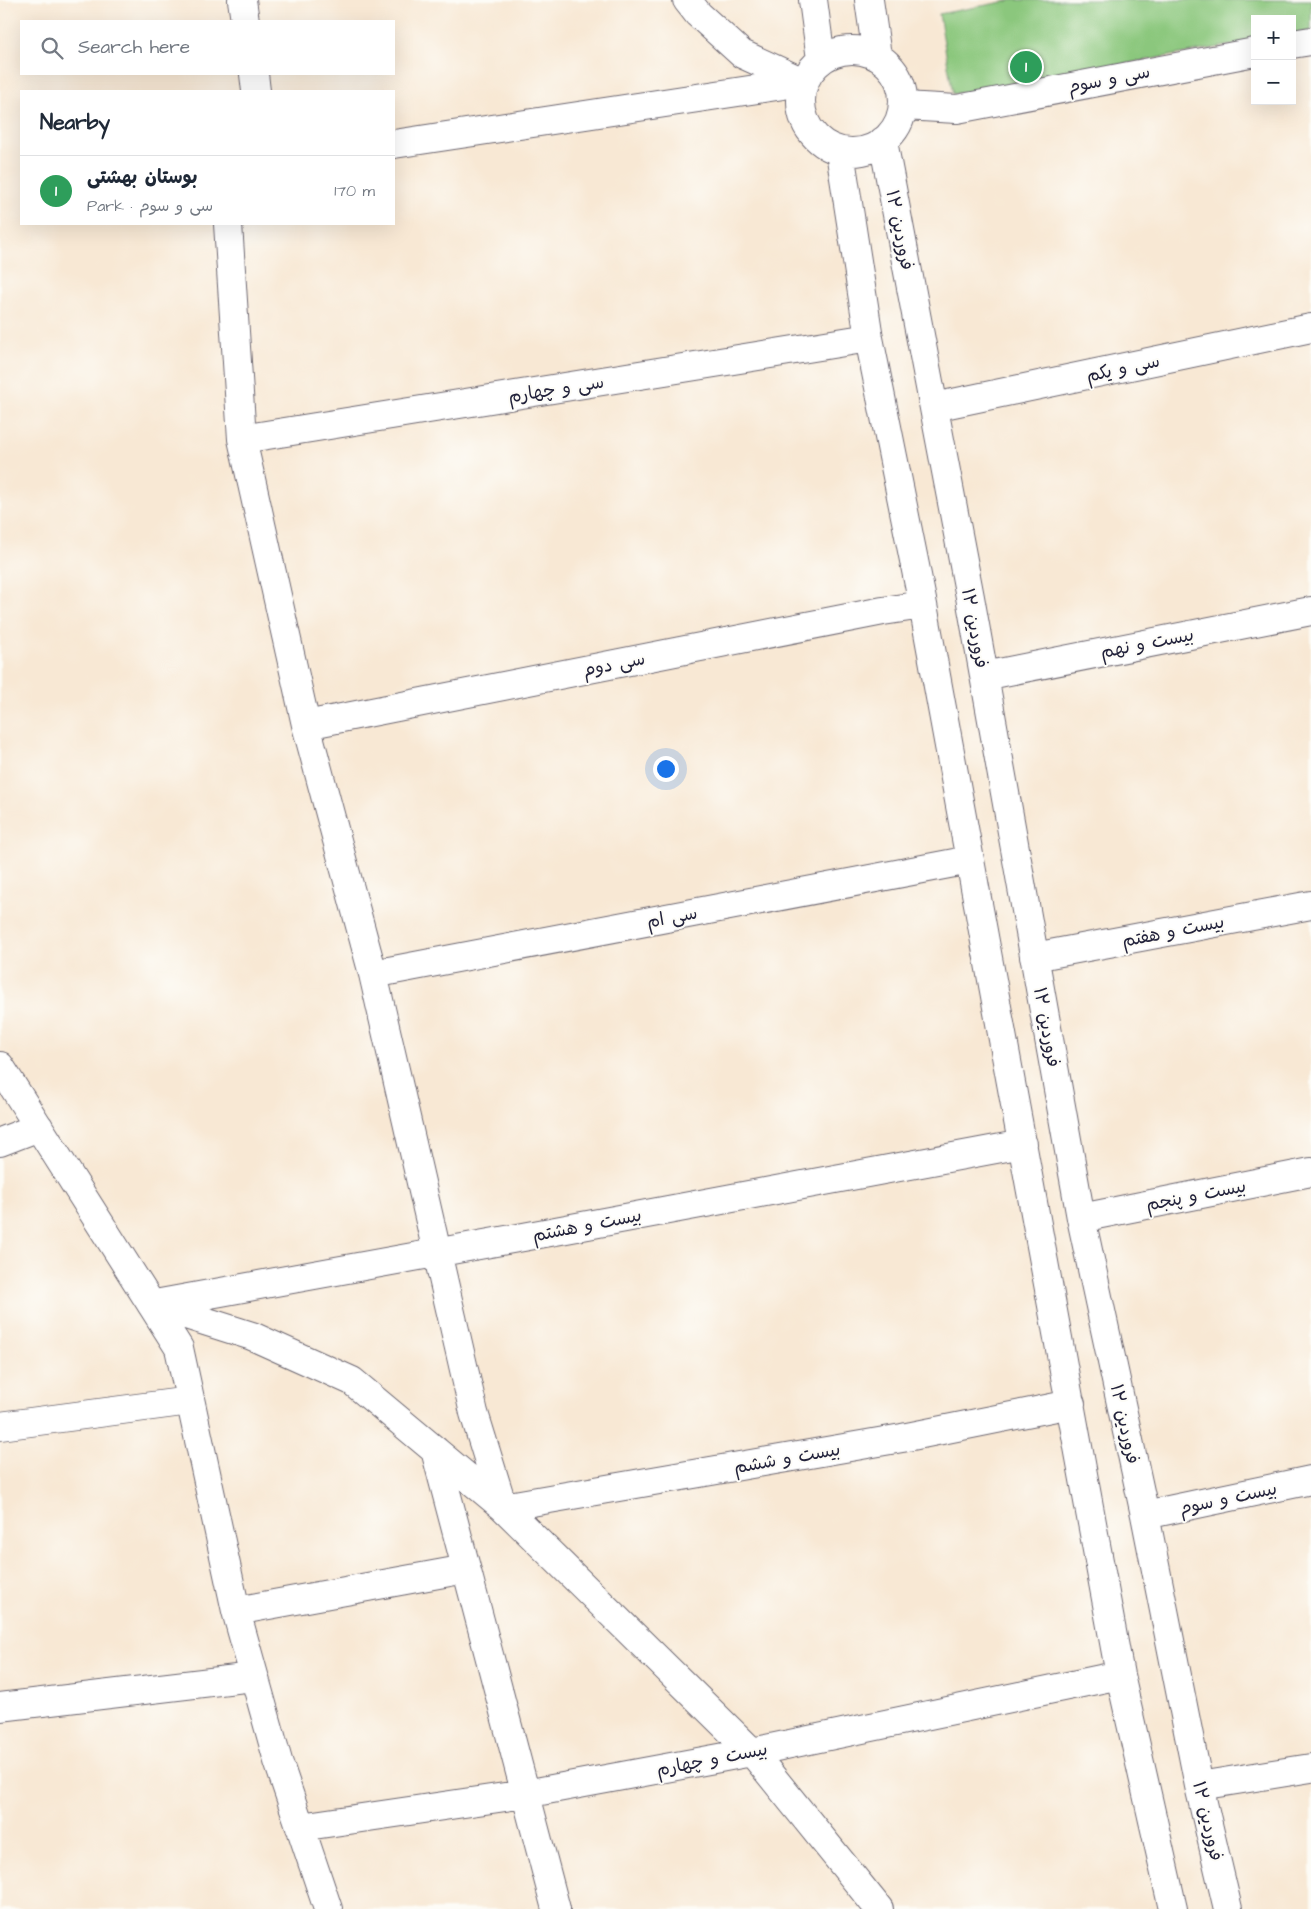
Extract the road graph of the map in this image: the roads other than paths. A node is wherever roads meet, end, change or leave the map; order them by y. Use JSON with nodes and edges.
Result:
{"nodes":[{"id":1,"x":242,"y":0,"type":"edge"},
{"id":2,"x":687,"y":0,"type":"edge"},
{"id":3,"x":813,"y":0,"type":"edge"},
{"id":4,"x":869,"y":0,"type":"edge"},
{"id":5,"x":245,"y":20,"type":"edge"},
{"id":6,"x":1311,"y":41,"type":"edge"},
{"id":7,"x":1296,"y":43,"type":"edge"},
{"id":8,"x":1251,"y":53,"type":"edge"},
{"id":9,"x":877,"y":56,"type":"junction"},
{"id":10,"x":821,"y":59,"type":"junction"},
{"id":11,"x":254,"y":75,"type":"edge"},
{"id":12,"x":803,"y":82,"type":"junction"},
{"id":13,"x":256,"y":90,"type":"edge"},
{"id":14,"x":904,"y":106,"type":"junction"},
{"id":15,"x":883,"y":141,"type":"junction"},
{"id":16,"x":395,"y":144,"type":"edge"},
{"id":17,"x":840,"y":152,"type":"junction"},
{"id":18,"x":228,"y":225,"type":"edge"},
{"id":19,"x":1311,"y":328,"type":"edge"},
{"id":20,"x":869,"y":338,"type":"junction"},
{"id":21,"x":934,"y":407,"type":"junction"},
{"id":22,"x":242,"y":439,"type":"junction"},
{"id":23,"x":923,"y":605,"type":"junction"},
{"id":24,"x":1311,"y":611,"type":"edge"},
{"id":25,"x":984,"y":676,"type":"junction"},
{"id":26,"x":306,"y":725,"type":"junction"},
{"id":27,"x":970,"y":860,"type":"junction"},
{"id":28,"x":1311,"y":905,"type":"edge"},
{"id":29,"x":1034,"y":957,"type":"junction"},
{"id":30,"x":373,"y":974,"type":"junction"},
{"id":31,"x":0,"y":1066,"type":"edge"},
{"id":32,"x":39,"y":1127,"type":"junction"},
{"id":33,"x":0,"y":1142,"type":"edge"},
{"id":34,"x":1023,"y":1144,"type":"junction"},
{"id":35,"x":1311,"y":1172,"type":"edge"},
{"id":36,"x":1081,"y":1218,"type":"junction"},
{"id":37,"x":440,"y":1254,"type":"junction"},
{"id":38,"x":151,"y":1304,"type":"junction"},
{"id":39,"x":190,"y":1401,"type":"junction"},
{"id":40,"x":1070,"y":1404,"type":"junction"},
{"id":41,"x":0,"y":1426,"type":"edge"},
{"id":42,"x":435,"y":1450,"type":"junction"},
{"id":43,"x":1311,"y":1480,"type":"edge"},
{"id":44,"x":503,"y":1507,"type":"junction"},
{"id":45,"x":1145,"y":1515,"type":"junction"},
{"id":46,"x":466,"y":1569,"type":"junction"},
{"id":47,"x":236,"y":1611,"type":"junction"},
{"id":48,"x":1120,"y":1675,"type":"junction"},
{"id":49,"x":254,"y":1677,"type":"junction"},
{"id":50,"x":0,"y":1707,"type":"edge"},
{"id":51,"x":752,"y":1752,"type":"junction"},
{"id":52,"x":1311,"y":1768,"type":"edge"},
{"id":53,"x":1199,"y":1786,"type":"junction"},
{"id":54,"x":525,"y":1794,"type":"junction"},
{"id":55,"x":300,"y":1827,"type":"junction"},
{"id":56,"x":328,"y":1909,"type":"edge"},
{"id":57,"x":556,"y":1909,"type":"edge"},
{"id":58,"x":879,"y":1909,"type":"edge"},
{"id":59,"x":1173,"y":1909,"type":"edge"},
{"id":60,"x":1228,"y":1909,"type":"edge"}],
"edges":[{"from":1,"to":5,"type":"street"},
{"from":2,"to":12,"type":"street"},
{"from":3,"to":10,"type":"street"},
{"from":4,"to":9,"type":"street"},
{"from":6,"to":7,"type":"street"},
{"from":8,"to":14,"type":"street","name":"سی و سوم"},
{"from":9,"to":10,"type":"street"},
{"from":9,"to":14,"type":"street"},
{"from":10,"to":12,"type":"street"},
{"from":11,"to":13,"type":"street"},
{"from":12,"to":16,"type":"street"},
{"from":12,"to":17,"type":"street"},
{"from":14,"to":15,"type":"street"},
{"from":15,"to":17,"type":"street"},
{"from":15,"to":21,"type":"street","name":"۱۲ فروردین"},
{"from":17,"to":20,"type":"street"},
{"from":18,"to":22,"type":"street"},
{"from":19,"to":21,"type":"street","name":"سی و یکم"},
{"from":20,"to":22,"type":"street","name":"سی و چهارم"},
{"from":20,"to":23,"type":"street"},
{"from":21,"to":25,"type":"street","name":"۱۲ فروردین"},
{"from":22,"to":26,"type":"street"},
{"from":23,"to":26,"type":"street","name":"سی دوم"},
{"from":23,"to":27,"type":"street"},
{"from":24,"to":25,"type":"street","name":"بیست و نهم"},
{"from":25,"to":29,"type":"street","name":"۱۲ فروردین"},
{"from":26,"to":30,"type":"street"},
{"from":27,"to":30,"type":"street","name":"سی ام"},
{"from":27,"to":34,"type":"street"},
{"from":28,"to":29,"type":"street","name":"بیست و هفتم"},
{"from":29,"to":36,"type":"street","name":"۱۲ فروردین"},
{"from":30,"to":37,"type":"street"},
{"from":31,"to":32,"type":"street"},
{"from":32,"to":33,"type":"street"},
{"from":32,"to":38,"type":"street"},
{"from":34,"to":37,"type":"street","name":"بیست و هشتم"},
{"from":34,"to":40,"type":"street"},
{"from":35,"to":36,"type":"street","name":"بیست و پنجم"},
{"from":36,"to":45,"type":"street","name":"۱۲ فروردین"},
{"from":37,"to":38,"type":"street","name":"بیست و هشتم"},
{"from":37,"to":44,"type":"street"},
{"from":38,"to":39,"type":"street"},
{"from":38,"to":42,"type":"street"},
{"from":39,"to":41,"type":"street"},
{"from":39,"to":47,"type":"street"},
{"from":40,"to":44,"type":"street","name":"بیست و ششم"},
{"from":40,"to":48,"type":"street"},
{"from":42,"to":44,"type":"street"},
{"from":42,"to":46,"type":"street"},
{"from":43,"to":45,"type":"street","name":"بیست و سوم"},
{"from":44,"to":51,"type":"street"},
{"from":45,"to":53,"type":"street","name":"۱۲ فروردین"},
{"from":46,"to":47,"type":"street"},
{"from":46,"to":54,"type":"street"},
{"from":47,"to":49,"type":"street"},
{"from":48,"to":51,"type":"street","name":"بیست و چهارم"},
{"from":48,"to":59,"type":"street"},
{"from":49,"to":50,"type":"street"},
{"from":49,"to":55,"type":"street"},
{"from":51,"to":54,"type":"street","name":"بیست و چهارم"},
{"from":51,"to":58,"type":"street"},
{"from":52,"to":53,"type":"street"},
{"from":53,"to":60,"type":"street","name":"۱۲ فروردین"},
{"from":54,"to":55,"type":"street","name":"بیست و چهارم"},
{"from":54,"to":57,"type":"street"},
{"from":55,"to":56,"type":"street"}]}
